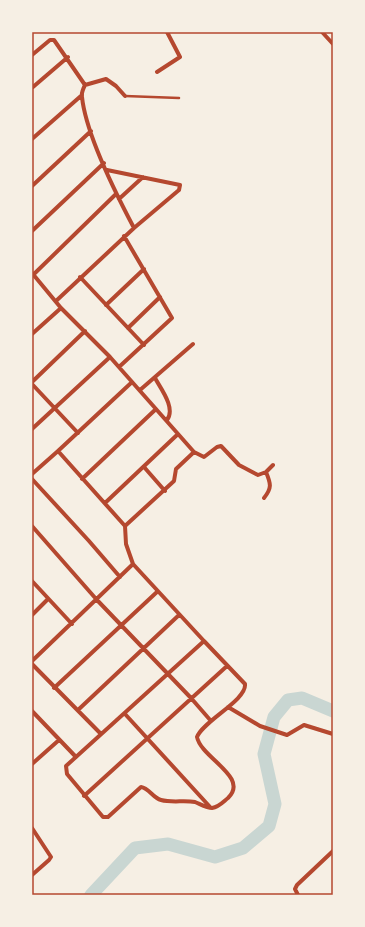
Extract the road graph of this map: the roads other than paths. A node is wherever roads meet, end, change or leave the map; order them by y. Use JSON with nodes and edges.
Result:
{"nodes":[{"id":1,"x":167,"y":32,"type":"edge"},
{"id":2,"x":322,"y":32,"type":"edge"},
{"id":3,"x":333,"y":44,"type":"edge"},
{"id":4,"x":32,"y":55,"type":"edge"},
{"id":5,"x":68,"y":57,"type":"junction"},
{"id":6,"x":157,"y":72,"type":"dead end"},
{"id":7,"x":84,"y":85,"type":"junction"},
{"id":8,"x":32,"y":87,"type":"edge"},
{"id":9,"x":82,"y":95,"type":"junction"},
{"id":10,"x":125,"y":96,"type":"joint"},
{"id":11,"x":179,"y":98,"type":"dead end"},
{"id":12,"x":90,"y":131,"type":"junction"},
{"id":13,"x":32,"y":139,"type":"edge"},
{"id":14,"x":104,"y":162,"type":"junction"},
{"id":15,"x":107,"y":170,"type":"junction"},
{"id":16,"x":144,"y":178,"type":"junction"},
{"id":17,"x":32,"y":186,"type":"edge"},
{"id":18,"x":116,"y":194,"type":"junction"},
{"id":19,"x":119,"y":199,"type":"junction"},
{"id":20,"x":134,"y":228,"type":"junction"},
{"id":21,"x":32,"y":231,"type":"edge"},
{"id":22,"x":124,"y":236,"type":"junction"},
{"id":23,"x":144,"y":269,"type":"junction"},
{"id":24,"x":33,"y":274,"type":"edge"},
{"id":25,"x":80,"y":277,"type":"junction"},
{"id":26,"x":160,"y":297,"type":"junction"},
{"id":27,"x":56,"y":301,"type":"junction"},
{"id":28,"x":106,"y":305,"type":"junction"},
{"id":29,"x":61,"y":308,"type":"junction"},
{"id":30,"x":128,"y":328,"type":"junction"},
{"id":31,"x":33,"y":330,"type":"edge"},
{"id":32,"x":85,"y":331,"type":"junction"},
{"id":33,"x":193,"y":344,"type":"dead end"},
{"id":34,"x":144,"y":345,"type":"junction"},
{"id":35,"x":110,"y":357,"type":"junction"},
{"id":36,"x":119,"y":367,"type":"junction"},
{"id":37,"x":155,"y":378,"type":"junction"},
{"id":38,"x":131,"y":382,"type":"junction"},
{"id":39,"x":32,"y":383,"type":"edge"},
{"id":40,"x":140,"y":390,"type":"junction"},
{"id":41,"x":54,"y":408,"type":"junction"},
{"id":42,"x":156,"y":409,"type":"junction"},
{"id":43,"x":167,"y":420,"type":"junction"},
{"id":44,"x":32,"y":428,"type":"edge"},
{"id":45,"x":78,"y":433,"type":"junction"},
{"id":46,"x":178,"y":434,"type":"junction"},
{"id":47,"x":58,"y":452,"type":"junction"},
{"id":48,"x":194,"y":452,"type":"junction"},
{"id":49,"x":272,"y":465,"type":"dead end"},
{"id":50,"x":144,"y":467,"type":"junction"},
{"id":51,"x":33,"y":471,"type":"edge"},
{"id":52,"x":266,"y":472,"type":"junction"},
{"id":53,"x":32,"y":479,"type":"edge"},
{"id":54,"x":82,"y":479,"type":"junction"},
{"id":55,"x":165,"y":491,"type":"junction"},
{"id":56,"x":264,"y":498,"type":"dead end"},
{"id":57,"x":105,"y":503,"type":"junction"},
{"id":58,"x":32,"y":526,"type":"edge"},
{"id":59,"x":125,"y":526,"type":"junction"},
{"id":60,"x":134,"y":564,"type":"junction"},
{"id":61,"x":120,"y":577,"type":"junction"},
{"id":62,"x":32,"y":582,"type":"edge"},
{"id":63,"x":158,"y":591,"type":"junction"},
{"id":64,"x":48,"y":599,"type":"junction"},
{"id":65,"x":97,"y":600,"type":"junction"},
{"id":66,"x":32,"y":615,"type":"edge"},
{"id":67,"x":179,"y":615,"type":"junction"},
{"id":68,"x":72,"y":624,"type":"junction"},
{"id":69,"x":121,"y":625,"type":"junction"},
{"id":70,"x":204,"y":641,"type":"junction"},
{"id":71,"x":144,"y":650,"type":"junction"},
{"id":72,"x":32,"y":661,"type":"edge"},
{"id":73,"x":32,"y":664,"type":"edge"},
{"id":74,"x":227,"y":666,"type":"junction"},
{"id":75,"x":168,"y":675,"type":"junction"},
{"id":76,"x":54,"y":688,"type":"junction"},
{"id":77,"x":191,"y":698,"type":"junction"},
{"id":78,"x":228,"y":707,"type":"junction"},
{"id":79,"x":78,"y":710,"type":"junction"},
{"id":80,"x":32,"y":711,"type":"edge"},
{"id":81,"x":125,"y":714,"type":"junction"},
{"id":82,"x":211,"y":722,"type":"junction"},
{"id":83,"x":101,"y":734,"type":"junction"},
{"id":84,"x":333,"y":734,"type":"edge"},
{"id":85,"x":147,"y":738,"type":"junction"},
{"id":86,"x":60,"y":740,"type":"junction"},
{"id":87,"x":76,"y":757,"type":"junction"},
{"id":88,"x":33,"y":761,"type":"edge"},
{"id":89,"x":84,"y":796,"type":"junction"},
{"id":90,"x":211,"y":808,"type":"junction"},
{"id":91,"x":32,"y":828,"type":"edge"},
{"id":92,"x":333,"y":851,"type":"edge"},
{"id":93,"x":32,"y":875,"type":"edge"},
{"id":94,"x":298,"y":895,"type":"edge"}],
"edges":[{"from":1,"to":6,"type":"street"},
{"from":2,"to":3,"type":"street"},
{"from":4,"to":5,"type":"street"},
{"from":5,"to":7,"type":"street"},
{"from":5,"to":8,"type":"street"},
{"from":7,"to":9,"type":"street"},
{"from":7,"to":10,"type":"street"},
{"from":9,"to":12,"type":"street"},
{"from":9,"to":13,"type":"street"},
{"from":10,"to":11,"type":"lane"},
{"from":12,"to":14,"type":"street"},
{"from":12,"to":17,"type":"street"},
{"from":14,"to":15,"type":"street"},
{"from":14,"to":21,"type":"street"},
{"from":15,"to":16,"type":"street"},
{"from":15,"to":18,"type":"street"},
{"from":16,"to":19,"type":"street"},
{"from":16,"to":20,"type":"street"},
{"from":18,"to":19,"type":"street"},
{"from":18,"to":24,"type":"street"},
{"from":19,"to":20,"type":"street"},
{"from":20,"to":22,"type":"street"},
{"from":22,"to":23,"type":"street"},
{"from":22,"to":25,"type":"street"},
{"from":23,"to":26,"type":"street"},
{"from":23,"to":28,"type":"street"},
{"from":24,"to":27,"type":"street"},
{"from":25,"to":27,"type":"street"},
{"from":25,"to":28,"type":"street"},
{"from":26,"to":30,"type":"street"},
{"from":26,"to":34,"type":"street"},
{"from":27,"to":29,"type":"street"},
{"from":28,"to":30,"type":"street"},
{"from":29,"to":31,"type":"street"},
{"from":29,"to":32,"type":"street"},
{"from":30,"to":34,"type":"street"},
{"from":32,"to":35,"type":"street"},
{"from":32,"to":39,"type":"street"},
{"from":33,"to":37,"type":"street"},
{"from":34,"to":36,"type":"street"},
{"from":35,"to":36,"type":"street"},
{"from":35,"to":41,"type":"street"},
{"from":36,"to":38,"type":"street"},
{"from":37,"to":40,"type":"street"},
{"from":37,"to":43,"type":"street"},
{"from":38,"to":40,"type":"street"},
{"from":38,"to":45,"type":"street"},
{"from":39,"to":41,"type":"street"},
{"from":40,"to":42,"type":"street"},
{"from":41,"to":44,"type":"street"},
{"from":41,"to":45,"type":"street"},
{"from":42,"to":43,"type":"street"},
{"from":42,"to":54,"type":"street"},
{"from":43,"to":46,"type":"street"},
{"from":45,"to":47,"type":"street"},
{"from":46,"to":48,"type":"street"},
{"from":46,"to":50,"type":"street"},
{"from":47,"to":51,"type":"street"},
{"from":47,"to":54,"type":"street"},
{"from":48,"to":52,"type":"street"},
{"from":48,"to":55,"type":"street"},
{"from":49,"to":52,"type":"street"},
{"from":50,"to":55,"type":"street"},
{"from":50,"to":57,"type":"street"},
{"from":52,"to":56,"type":"street"},
{"from":53,"to":61,"type":"street"},
{"from":54,"to":57,"type":"street"},
{"from":55,"to":59,"type":"street"},
{"from":57,"to":59,"type":"street"},
{"from":58,"to":65,"type":"street"},
{"from":59,"to":60,"type":"street"},
{"from":60,"to":61,"type":"street"},
{"from":60,"to":63,"type":"street"},
{"from":61,"to":65,"type":"street"},
{"from":62,"to":64,"type":"street"},
{"from":63,"to":67,"type":"street"},
{"from":63,"to":69,"type":"street"},
{"from":64,"to":66,"type":"street"},
{"from":64,"to":68,"type":"street"},
{"from":65,"to":68,"type":"street"},
{"from":65,"to":69,"type":"street"},
{"from":67,"to":70,"type":"street"},
{"from":67,"to":71,"type":"street"},
{"from":68,"to":72,"type":"street"},
{"from":69,"to":71,"type":"street"},
{"from":69,"to":76,"type":"street"},
{"from":70,"to":74,"type":"street"},
{"from":70,"to":75,"type":"street"},
{"from":71,"to":75,"type":"street"},
{"from":71,"to":79,"type":"street"},
{"from":73,"to":76,"type":"street"},
{"from":74,"to":77,"type":"street"},
{"from":74,"to":78,"type":"street"},
{"from":75,"to":77,"type":"street"},
{"from":75,"to":81,"type":"street"},
{"from":76,"to":79,"type":"street"},
{"from":77,"to":82,"type":"street"},
{"from":77,"to":85,"type":"street"},
{"from":78,"to":82,"type":"street"},
{"from":78,"to":84,"type":"street"},
{"from":79,"to":83,"type":"street"},
{"from":80,"to":86,"type":"street"},
{"from":81,"to":83,"type":"street"},
{"from":81,"to":85,"type":"street"},
{"from":82,"to":90,"type":"street"},
{"from":83,"to":87,"type":"street"},
{"from":85,"to":89,"type":"street"},
{"from":85,"to":90,"type":"street"},
{"from":86,"to":87,"type":"street"},
{"from":86,"to":88,"type":"street"},
{"from":87,"to":89,"type":"street"},
{"from":89,"to":90,"type":"street"},
{"from":91,"to":93,"type":"street"},
{"from":92,"to":94,"type":"street"}]}
